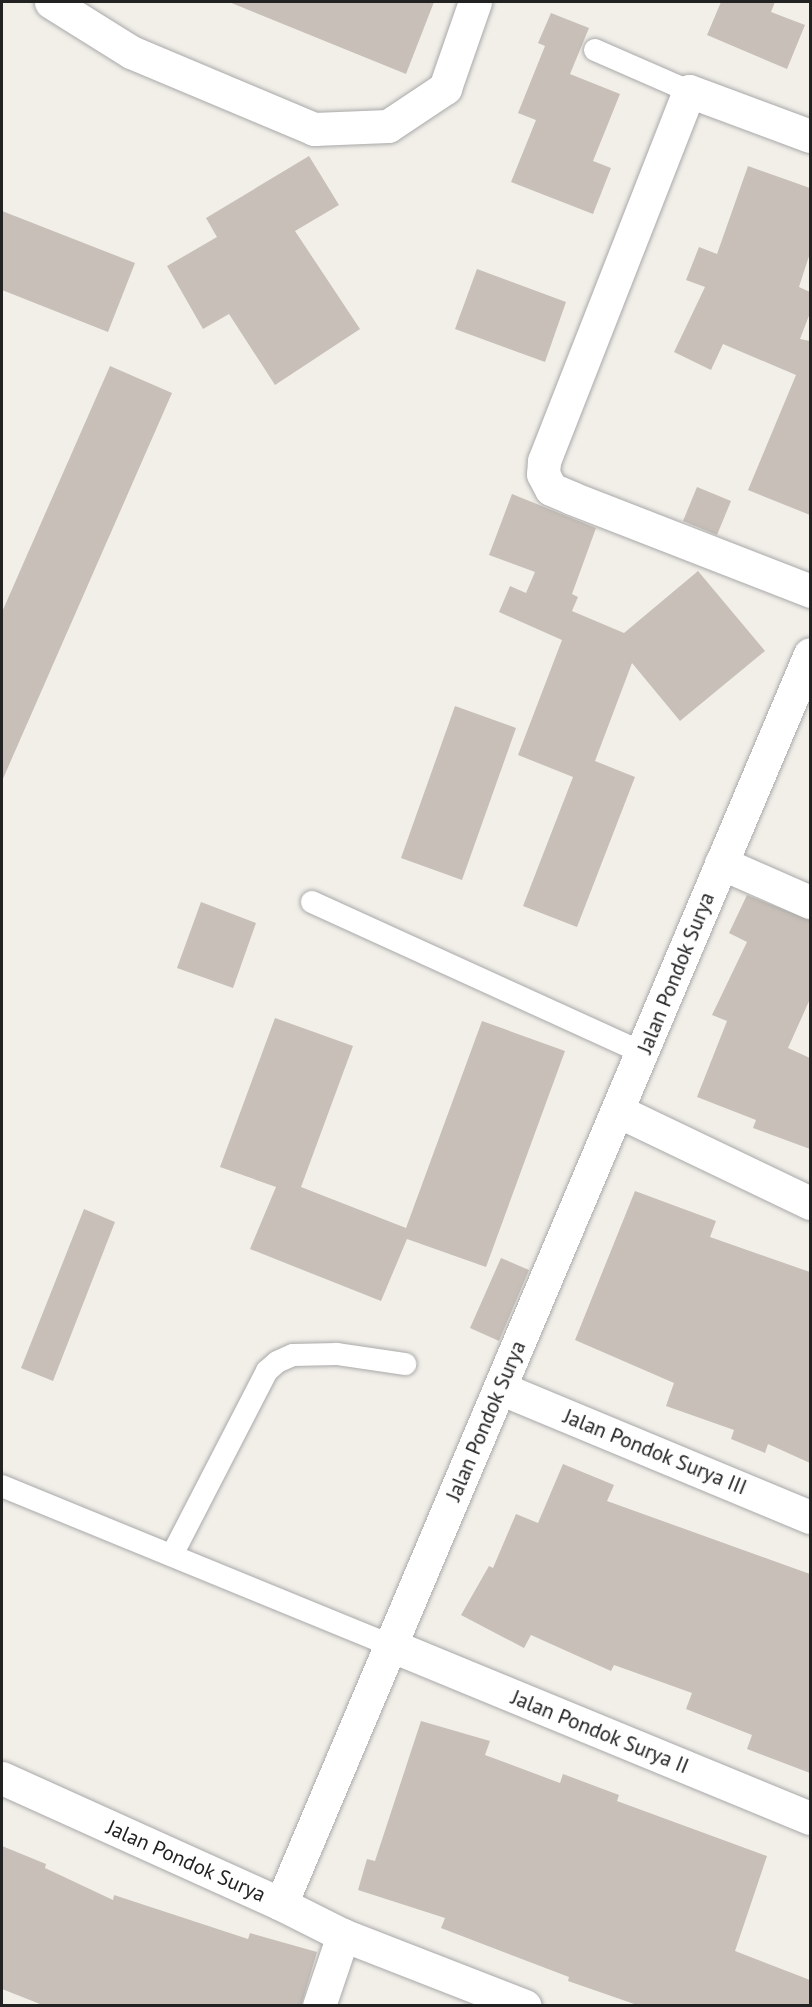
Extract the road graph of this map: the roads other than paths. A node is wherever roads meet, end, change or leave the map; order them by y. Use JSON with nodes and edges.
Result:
{"nodes":[{"id":1,"x":51,"y":2,"type":"edge"},
{"id":2,"x":475,"y":2,"type":"edge"},
{"id":3,"x":595,"y":50,"type":"dead end"},
{"id":4,"x":689,"y":91,"type":"junction"},
{"id":5,"x":810,"y":136,"type":"edge"},
{"id":6,"x":810,"y":591,"type":"edge"},
{"id":7,"x":810,"y":654,"type":"edge"},
{"id":8,"x":721,"y":863,"type":"junction"},
{"id":9,"x":312,"y":902,"type":"dead end"},
{"id":10,"x":810,"y":902,"type":"edge"},
{"id":11,"x":644,"y":1053,"type":"junction"},
{"id":12,"x":618,"y":1111,"type":"junction"},
{"id":13,"x":810,"y":1203,"type":"edge"},
{"id":14,"x":405,"y":1364,"type":"dead end"},
{"id":15,"x":500,"y":1388,"type":"junction"},
{"id":16,"x":2,"y":1486,"type":"edge"},
{"id":17,"x":810,"y":1517,"type":"edge"},
{"id":18,"x":172,"y":1556,"type":"junction"},
{"id":19,"x":390,"y":1645,"type":"junction"},
{"id":20,"x":2,"y":1778,"type":"edge"},
{"id":21,"x":810,"y":1818,"type":"edge"},
{"id":22,"x":281,"y":1904,"type":"junction"},
{"id":23,"x":344,"y":1935,"type":"junction"},
{"id":24,"x":319,"y":2006,"type":"edge"},
{"id":25,"x":525,"y":2006,"type":"edge"}],
"edges":[{"from":1,"to":2,"type":"street"},
{"from":3,"to":4,"type":"lane"},
{"from":4,"to":5,"type":"street"},
{"from":4,"to":6,"type":"street"},
{"from":7,"to":8,"type":"street","name":"Jalan Pondok Surya"},
{"from":8,"to":10,"type":"street"},
{"from":8,"to":11,"type":"street","name":"Jalan Pondok Surya"},
{"from":9,"to":11,"type":"lane"},
{"from":11,"to":12,"type":"street","name":"Jalan Pondok Surya"},
{"from":12,"to":13,"type":"street"},
{"from":12,"to":15,"type":"street","name":"Jalan Pondok Surya"},
{"from":14,"to":18,"type":"lane"},
{"from":15,"to":17,"type":"street","name":"Jalan Pondok Surya III"},
{"from":15,"to":19,"type":"street","name":"Jalan Pondok Surya"},
{"from":16,"to":18,"type":"lane"},
{"from":18,"to":19,"type":"lane"},
{"from":19,"to":21,"type":"street","name":"Jalan Pondok Surya II"},
{"from":19,"to":22,"type":"street","name":"Jalan Pondok Surya"},
{"from":20,"to":22,"type":"street","name":"Jalan Pondok Surya"},
{"from":22,"to":23,"type":"street"},
{"from":23,"to":24,"type":"street"},
{"from":23,"to":25,"type":"street"}]}
